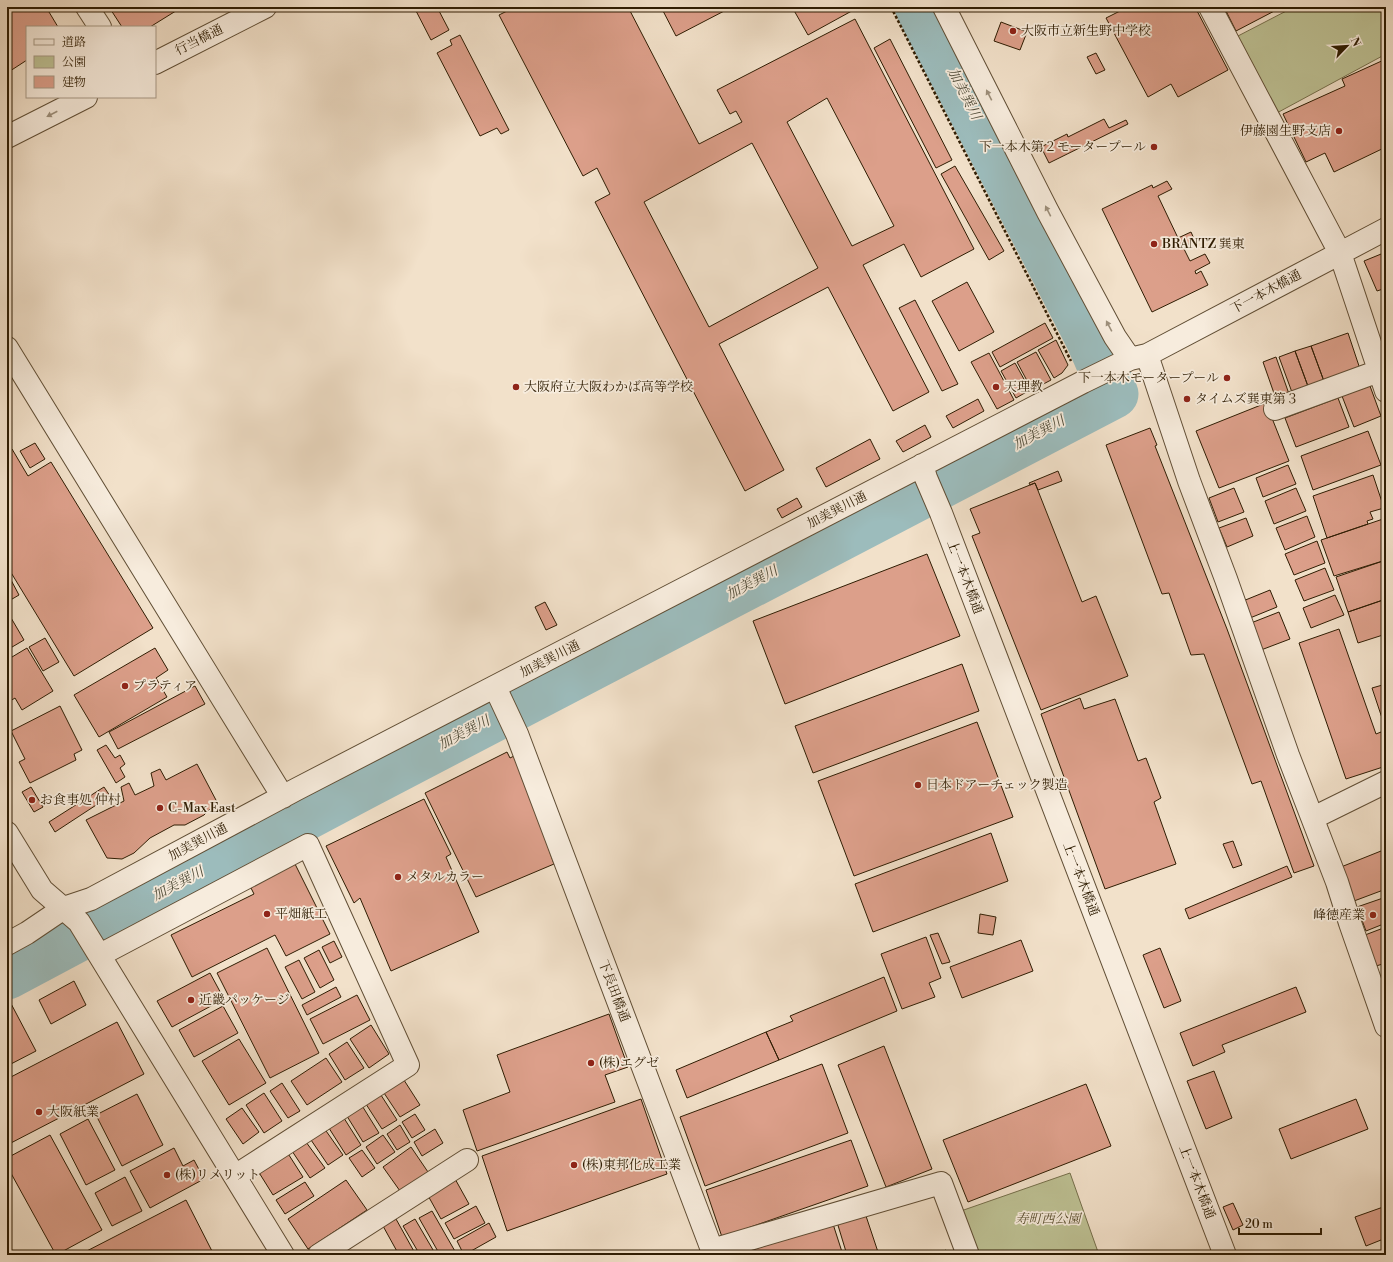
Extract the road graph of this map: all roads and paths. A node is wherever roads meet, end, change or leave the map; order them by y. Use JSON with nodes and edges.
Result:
{"nodes":[{"id":1,"x":87,"y":7,"type":"edge"},
{"id":2,"x":265,"y":7,"type":"edge"},
{"id":3,"x":891,"y":7,"type":"edge"},
{"id":4,"x":944,"y":7,"type":"edge"},
{"id":5,"x":1210,"y":7,"type":"edge"},
{"id":6,"x":99,"y":26,"type":"edge"},
{"id":7,"x":156,"y":62,"type":"edge"},
{"id":8,"x":84,"y":98,"type":"edge"},
{"id":9,"x":7,"y":137,"type":"edge"},
{"id":10,"x":1386,"y":229,"type":"edge"},
{"id":11,"x":1340,"y":253,"type":"junction"},
{"id":12,"x":7,"y":348,"type":"edge"},
{"id":13,"x":1132,"y":359,"type":"junction"},
{"id":14,"x":1379,"y":371,"type":"junction"},
{"id":15,"x":1088,"y":379,"type":"junction"},
{"id":16,"x":1386,"y":391,"type":"edge"},
{"id":17,"x":1275,"y":409,"type":"dead end"},
{"id":18,"x":924,"y":472,"type":"junction"},
{"id":19,"x":498,"y":694,"type":"junction"},
{"id":20,"x":1386,"y":782,"type":"edge"},
{"id":21,"x":283,"y":797,"type":"junction"},
{"id":22,"x":1313,"y":818,"type":"junction"},
{"id":23,"x":7,"y":833,"type":"edge"},
{"id":24,"x":71,"y":915,"type":"junction"},
{"id":25,"x":7,"y":944,"type":"edge"},
{"id":26,"x":97,"y":950,"type":"junction"},
{"id":27,"x":1386,"y":1026,"type":"edge"},
{"id":28,"x":467,"y":1160,"type":"dead end"},
{"id":29,"x":235,"y":1176,"type":"junction"},
{"id":30,"x":713,"y":1252,"type":"edge"},
{"id":31,"x":283,"y":1255,"type":"edge"},
{"id":32,"x":319,"y":1255,"type":"edge"},
{"id":33,"x":968,"y":1255,"type":"edge"},
{"id":34,"x":1225,"y":1255,"type":"edge"}],
"edges":[{"from":1,"to":6,"type":"street"},
{"from":2,"to":7,"type":"street","name":"行当橋通"},
{"from":3,"to":15,"type":"path"},
{"from":13,"to":4,"type":"street","one_way":true},
{"from":5,"to":11,"type":"street"},
{"from":8,"to":9,"type":"street","one_way":true},
{"from":10,"to":11,"type":"street","name":"下一本木橋通"},
{"from":11,"to":13,"type":"street","name":"下一本木橋通"},
{"from":11,"to":14,"type":"street"},
{"from":12,"to":21,"type":"street"},
{"from":13,"to":15,"type":"street","name":"下一本木橋通"},
{"from":13,"to":22,"type":"street"},
{"from":14,"to":16,"type":"street"},
{"from":14,"to":17,"type":"street"},
{"from":15,"to":18,"type":"street","name":"加美巽川通"},
{"from":18,"to":19,"type":"street","name":"加美巽川通"},
{"from":18,"to":34,"type":"street","name":"上一本木橋通"},
{"from":19,"to":21,"type":"street","name":"加美巽川通"},
{"from":19,"to":30,"type":"street","name":"下長田橋通"},
{"from":20,"to":22,"type":"street"},
{"from":21,"to":24,"type":"street","name":"加美巽川通"},
{"from":22,"to":27,"type":"street"},
{"from":23,"to":24,"type":"street"},
{"from":24,"to":25,"type":"street","name":"加美巽川通"},
{"from":24,"to":26,"type":"street"},
{"from":26,"to":29,"type":"street"},
{"from":26,"to":29,"type":"street"},
{"from":28,"to":32,"type":"street"},
{"from":29,"to":31,"type":"street"},
{"from":30,"to":33,"type":"street"}]}
